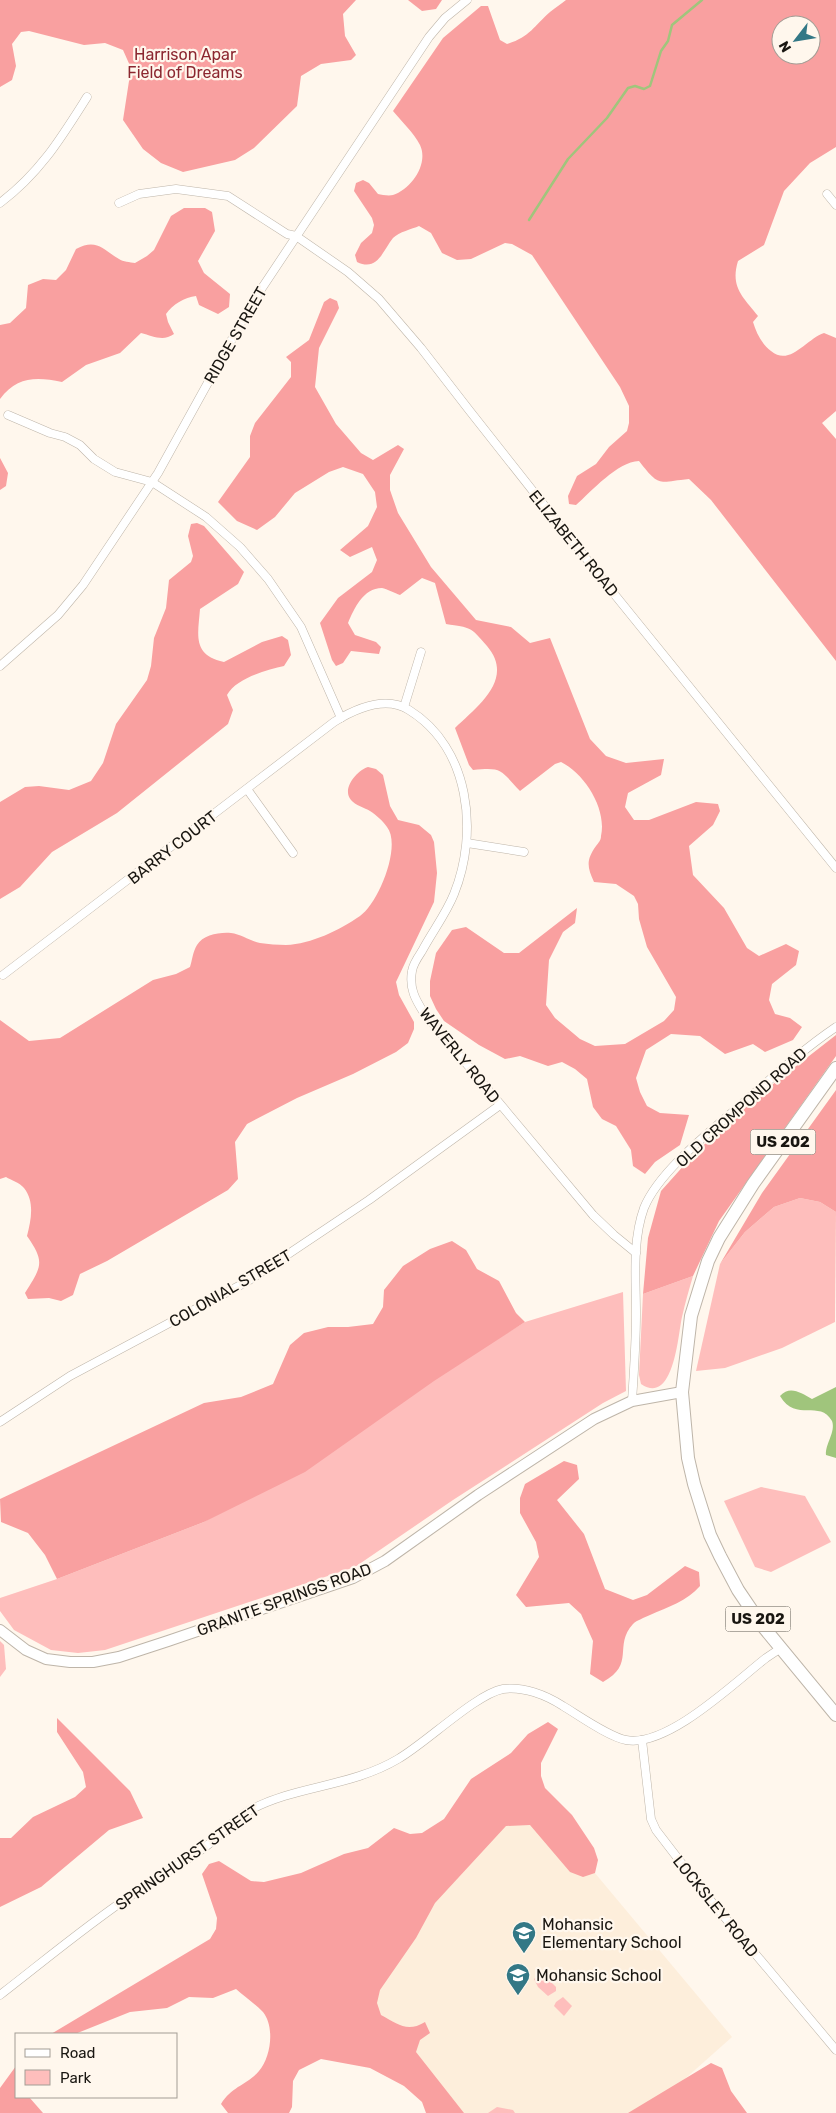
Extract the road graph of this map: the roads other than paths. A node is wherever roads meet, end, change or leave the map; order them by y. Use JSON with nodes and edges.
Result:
{"nodes":[{"id":1,"x":466,"y":0,"type":"edge"},
{"id":2,"x":87,"y":97,"type":"dead end"},
{"id":3,"x":826,"y":194,"type":"dead end"},
{"id":4,"x":119,"y":202,"type":"dead end"},
{"id":5,"x":0,"y":203,"type":"edge"},
{"id":6,"x":836,"y":205,"type":"edge"},
{"id":7,"x":296,"y":236,"type":"junction"},
{"id":8,"x":8,"y":415,"type":"dead end"},
{"id":9,"x":152,"y":482,"type":"junction"},
{"id":10,"x":421,"y":652,"type":"dead end"},
{"id":11,"x":0,"y":666,"type":"edge"},
{"id":12,"x":404,"y":707,"type":"junction"},
{"id":13,"x":341,"y":718,"type":"junction"},
{"id":14,"x":247,"y":789,"type":"junction"},
{"id":15,"x":466,"y":842,"type":"junction"},
{"id":16,"x":524,"y":852,"type":"dead end"},
{"id":17,"x":293,"y":853,"type":"dead end"},
{"id":18,"x":836,"y":868,"type":"edge"},
{"id":19,"x":2,"y":975,"type":"dead end"},
{"id":20,"x":836,"y":1027,"type":"edge"},
{"id":21,"x":836,"y":1068,"type":"edge"},
{"id":22,"x":500,"y":1105,"type":"junction"},
{"id":23,"x":636,"y":1253,"type":"junction"},
{"id":24,"x":682,"y":1392,"type":"junction"},
{"id":25,"x":632,"y":1401,"type":"junction"},
{"id":26,"x":0,"y":1422,"type":"edge"},
{"id":27,"x":0,"y":1630,"type":"edge"},
{"id":28,"x":781,"y":1648,"type":"junction"},
{"id":29,"x":836,"y":1716,"type":"edge"},
{"id":30,"x":642,"y":1740,"type":"junction"},
{"id":31,"x":0,"y":1995,"type":"edge"},
{"id":32,"x":836,"y":2050,"type":"edge"}],
"edges":[{"from":1,"to":7,"type":"street","name":"RIDGE STREET"},
{"from":2,"to":5,"type":"street"},
{"from":3,"to":6,"type":"street"},
{"from":4,"to":7,"type":"street","name":"ELIZABETH ROAD"},
{"from":7,"to":9,"type":"street","name":"RIDGE STREET"},
{"from":7,"to":18,"type":"street","name":"ELIZABETH ROAD"},
{"from":8,"to":9,"type":"street"},
{"from":9,"to":11,"type":"street","name":"RIDGE STREET"},
{"from":9,"to":13,"type":"street"},
{"from":10,"to":12,"type":"street"},
{"from":12,"to":13,"type":"street"},
{"from":12,"to":15,"type":"street","name":"WAVERLY ROAD"},
{"from":13,"to":14,"type":"street","name":"BARRY COURT"},
{"from":14,"to":17,"type":"street"},
{"from":14,"to":19,"type":"street","name":"BARRY COURT"},
{"from":15,"to":16,"type":"street"},
{"from":15,"to":22,"type":"street","name":"WAVERLY ROAD"},
{"from":20,"to":23,"type":"street","name":"OLD CROMPOND ROAD"},
{"from":21,"to":24,"type":"highway","number":"US 202"},
{"from":22,"to":23,"type":"street","name":"WAVERLY ROAD"},
{"from":22,"to":26,"type":"street","name":"COLONIAL STREET"},
{"from":23,"to":25,"type":"street","name":"OLD CROMPOND ROAD"},
{"from":24,"to":25,"type":"street","name":"GRANITE SPRINGS ROAD"},
{"from":24,"to":28,"type":"highway","number":"US 202"},
{"from":25,"to":27,"type":"street","name":"GRANITE SPRINGS ROAD"},
{"from":28,"to":29,"type":"highway","number":"US 202"},
{"from":28,"to":30,"type":"street","name":"SPRINGHURST STREET"},
{"from":30,"to":31,"type":"street","name":"SPRINGHURST STREET"},
{"from":30,"to":32,"type":"street","name":"LOCKSLEY ROAD"}]}
